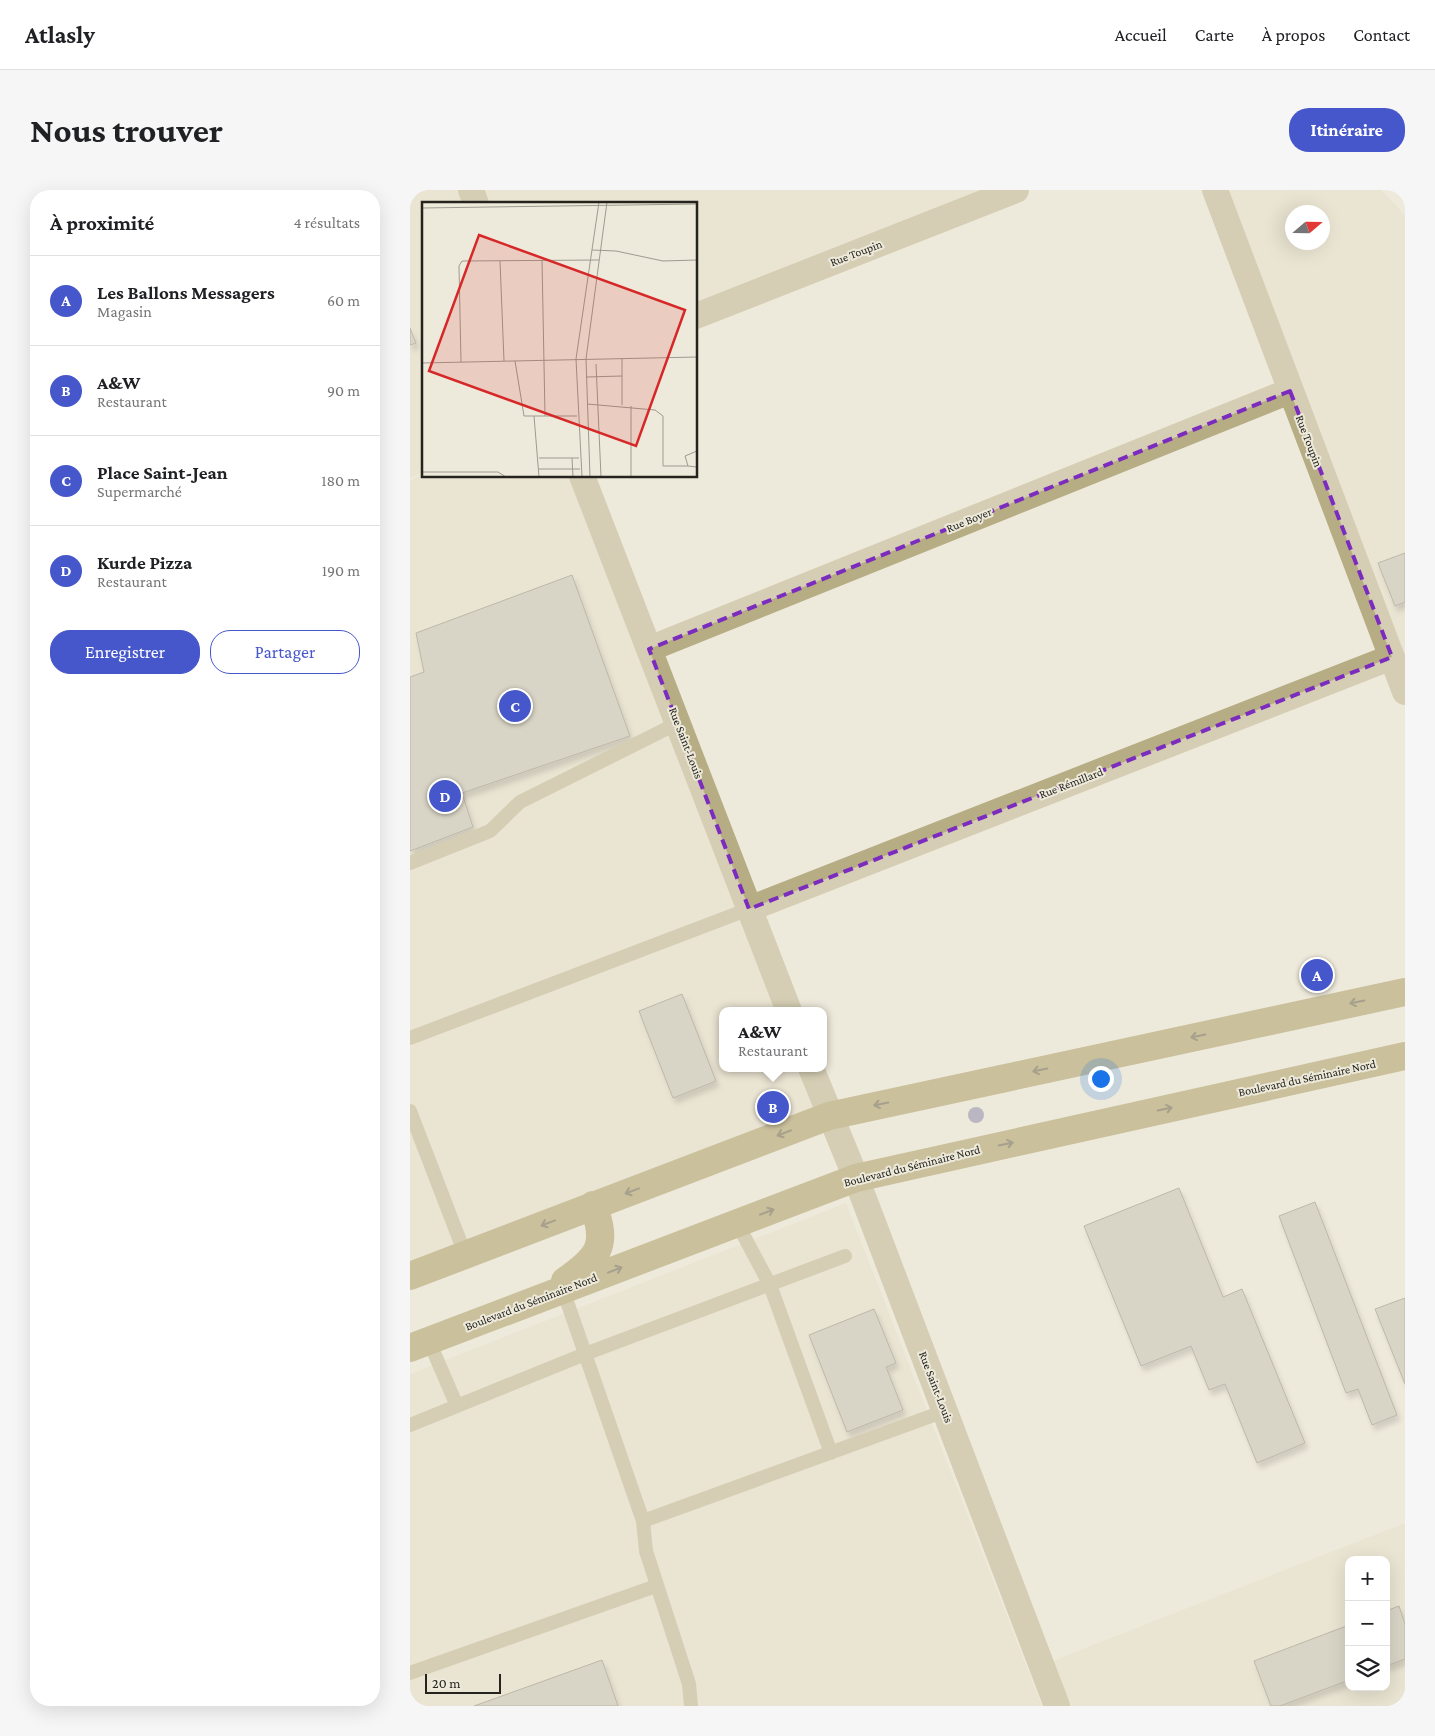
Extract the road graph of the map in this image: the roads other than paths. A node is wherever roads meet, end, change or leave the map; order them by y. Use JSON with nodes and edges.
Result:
{"nodes":[{"id":1,"x":471,"y":190,"type":"edge"},
{"id":2,"x":1016,"y":190,"type":"edge"},
{"id":3,"x":1215,"y":190,"type":"edge"},
{"id":4,"x":475,"y":202,"type":"edge"},
{"id":5,"x":698,"y":315,"type":"edge"},
{"id":6,"x":1290,"y":390,"type":"junction"},
{"id":7,"x":583,"y":478,"type":"edge"},
{"id":8,"x":649,"y":649,"type":"junction"},
{"id":9,"x":1392,"y":657,"type":"junction"},
{"id":10,"x":1405,"y":692,"type":"edge"},
{"id":11,"x":678,"y":723,"type":"junction"},
{"id":12,"x":410,"y":863,"type":"edge"},
{"id":13,"x":750,"y":909,"type":"junction"},
{"id":14,"x":1405,"y":992,"type":"edge"},
{"id":15,"x":787,"y":1007,"type":"edge"},
{"id":16,"x":410,"y":1038,"type":"edge"},
{"id":17,"x":1405,"y":1056,"type":"edge"},
{"id":18,"x":812,"y":1072,"type":"edge"},
{"id":19,"x":410,"y":1111,"type":"edge"},
{"id":20,"x":829,"y":1116,"type":"junction"},
{"id":21,"x":856,"y":1178,"type":"junction"},
{"id":22,"x":593,"y":1205,"type":"junction"},
{"id":23,"x":737,"y":1223,"type":"junction"},
{"id":24,"x":465,"y":1254,"type":"junction"},
{"id":25,"x":845,"y":1256,"type":"dead end"},
{"id":26,"x":410,"y":1276,"type":"edge"},
{"id":27,"x":770,"y":1285,"type":"junction"},
{"id":28,"x":562,"y":1290,"type":"junction"},
{"id":29,"x":536,"y":1300,"type":"junction"},
{"id":30,"x":420,"y":1344,"type":"edge"},
{"id":31,"x":585,"y":1354,"type":"junction"},
{"id":32,"x":457,"y":1406,"type":"junction"},
{"id":33,"x":945,"y":1411,"type":"junction"},
{"id":34,"x":410,"y":1425,"type":"edge"},
{"id":35,"x":831,"y":1453,"type":"junction"},
{"id":36,"x":643,"y":1521,"type":"junction"},
{"id":37,"x":656,"y":1586,"type":"junction"},
{"id":38,"x":410,"y":1673,"type":"edge"},
{"id":39,"x":691,"y":1706,"type":"edge"},
{"id":40,"x":1058,"y":1706,"type":"edge"}],
"edges":[{"from":1,"to":4,"type":"street"},
{"from":2,"to":5,"type":"street","name":"Rue Toupin"},
{"from":3,"to":6,"type":"street","name":"Rue Toupin"},
{"from":6,"to":8,"type":"street","name":"Rue Boyer"},
{"from":6,"to":9,"type":"street","name":"Rue Toupin"},
{"from":7,"to":8,"type":"street","name":"Rue Saint-Louis"},
{"from":8,"to":11,"type":"street","name":"Rue Saint-Louis"},
{"from":9,"to":10,"type":"street","name":"Rue Toupin"},
{"from":9,"to":13,"type":"street","name":"Rue Rémillard"},
{"from":11,"to":12,"type":"lane"},
{"from":11,"to":13,"type":"street","name":"Rue Saint-Louis"},
{"from":13,"to":15,"type":"street","name":"Rue Saint-Louis"},
{"from":13,"to":16,"type":"lane"},
{"from":14,"to":20,"type":"main road","one_way":true},
{"from":21,"to":17,"type":"main road","name":"Boulevard du Séminaire Nord","one_way":true},
{"from":18,"to":20,"type":"street","name":"Rue Saint-Louis"},
{"from":19,"to":24,"type":"lane"},
{"from":20,"to":21,"type":"street","name":"Rue Saint-Louis"},
{"from":20,"to":22,"type":"main road","one_way":true},
{"from":23,"to":21,"type":"main road","name":"Boulevard du Séminaire Nord","one_way":true},
{"from":21,"to":33,"type":"street","name":"Rue Saint-Louis"},
{"from":22,"to":24,"type":"main road","one_way":true},
{"from":22,"to":29,"type":"main road"},
{"from":23,"to":27,"type":"lane"},
{"from":28,"to":23,"type":"main road","name":"Boulevard du Séminaire Nord","one_way":true},
{"from":24,"to":26,"type":"main road"},
{"from":25,"to":27,"type":"lane"},
{"from":27,"to":31,"type":"lane"},
{"from":27,"to":35,"type":"lane"},
{"from":28,"to":29,"type":"main road","name":"Boulevard du Séminaire Nord"},
{"from":28,"to":31,"type":"lane"},
{"from":29,"to":30,"type":"main road","name":"Boulevard du Séminaire Nord"},
{"from":30,"to":32,"type":"lane"},
{"from":31,"to":32,"type":"lane"},
{"from":31,"to":36,"type":"lane"},
{"from":32,"to":34,"type":"lane"},
{"from":33,"to":35,"type":"lane"},
{"from":33,"to":40,"type":"street","name":"Rue Saint-Louis"},
{"from":35,"to":36,"type":"lane"},
{"from":36,"to":37,"type":"lane"},
{"from":37,"to":38,"type":"lane"},
{"from":37,"to":39,"type":"lane"}]}
